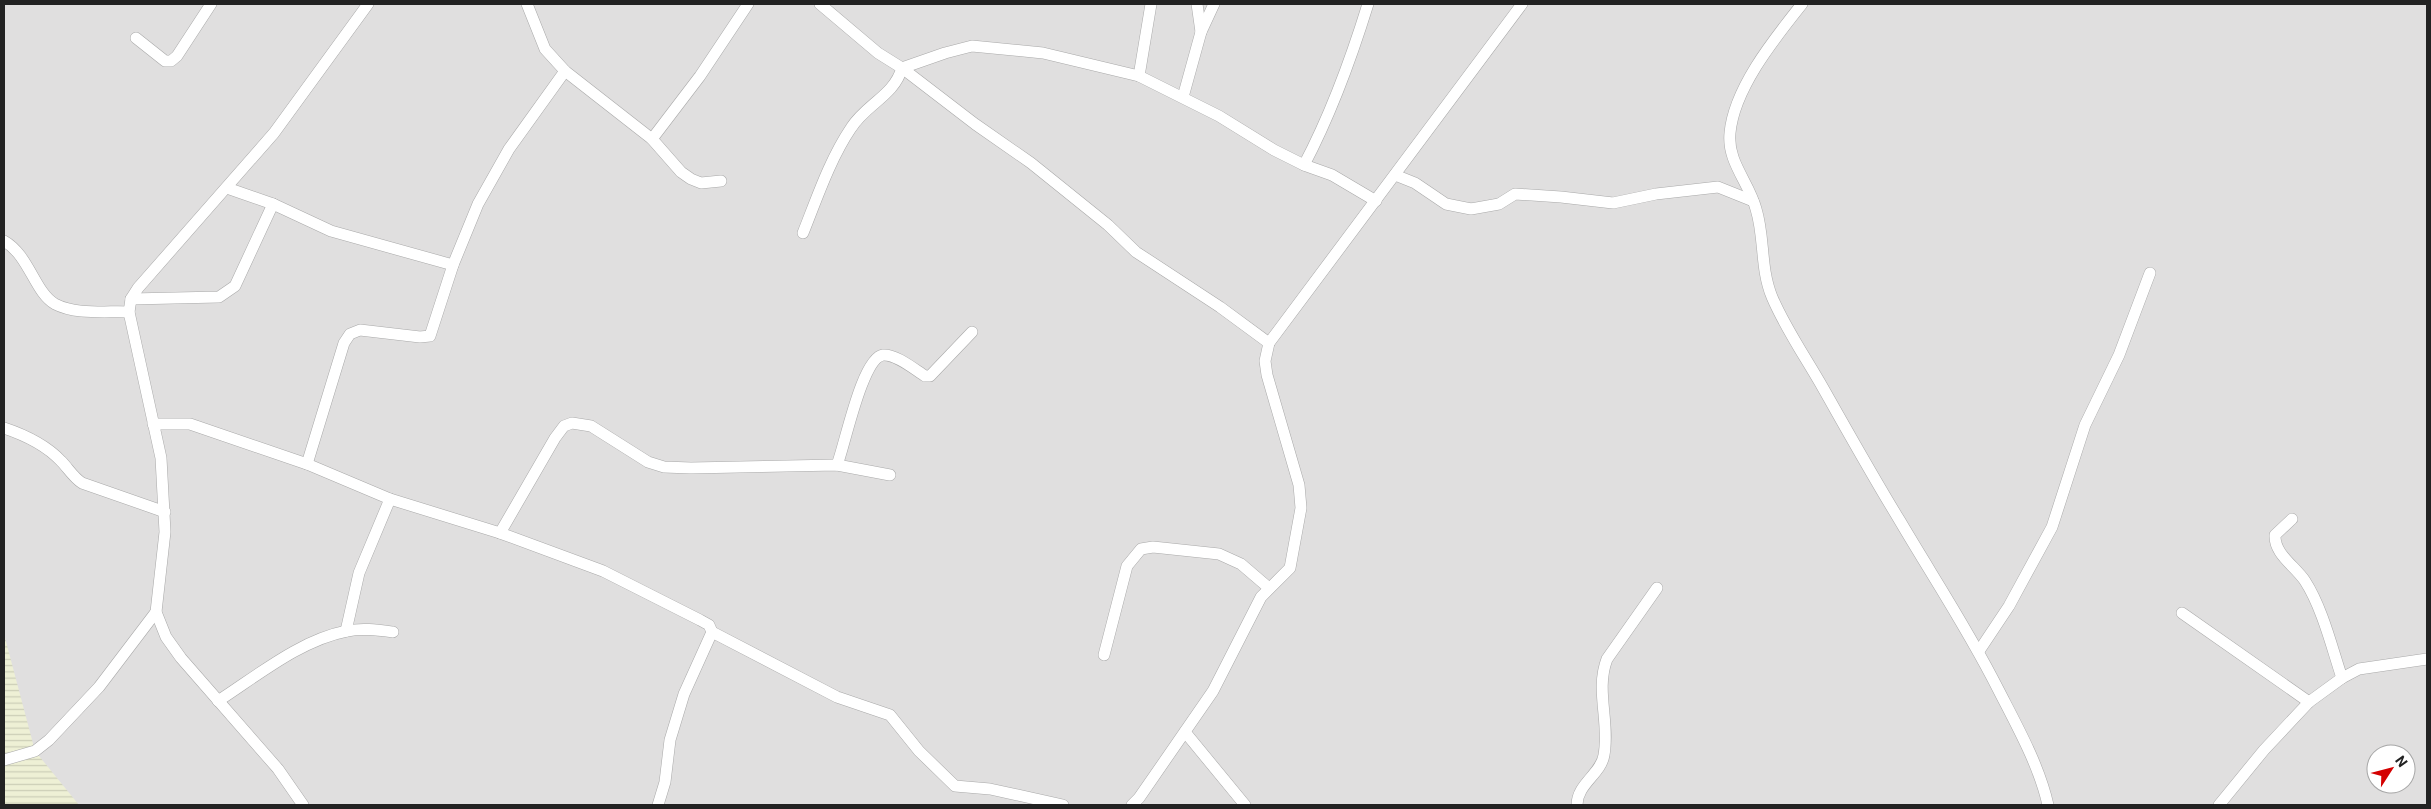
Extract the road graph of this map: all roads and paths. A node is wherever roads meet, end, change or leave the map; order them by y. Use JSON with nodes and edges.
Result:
{"nodes":[{"id":1,"x":211,"y":4,"type":"edge"},
{"id":2,"x":368,"y":4,"type":"edge"},
{"id":3,"x":527,"y":4,"type":"edge"},
{"id":4,"x":748,"y":4,"type":"edge"},
{"id":5,"x":820,"y":4,"type":"edge"},
{"id":6,"x":1151,"y":4,"type":"edge"},
{"id":7,"x":1197,"y":4,"type":"edge"},
{"id":8,"x":1214,"y":4,"type":"edge"},
{"id":9,"x":1368,"y":4,"type":"edge"},
{"id":10,"x":1522,"y":4,"type":"edge"},
{"id":11,"x":1802,"y":4,"type":"edge"},
{"id":12,"x":1201,"y":32,"type":"junction"},
{"id":13,"x":136,"y":38,"type":"dead end"},
{"id":14,"x":902,"y":68,"type":"junction"},
{"id":15,"x":565,"y":71,"type":"junction"},
{"id":16,"x":1139,"y":76,"type":"junction"},
{"id":17,"x":1183,"y":97,"type":"junction"},
{"id":18,"x":652,"y":139,"type":"junction"},
{"id":19,"x":1304,"y":165,"type":"junction"},
{"id":20,"x":1395,"y":175,"type":"junction"},
{"id":21,"x":721,"y":181,"type":"dead end"},
{"id":22,"x":227,"y":188,"type":"junction"},
{"id":23,"x":1376,"y":200,"type":"junction"},
{"id":24,"x":1753,"y":201,"type":"junction"},
{"id":25,"x":273,"y":204,"type":"junction"},
{"id":26,"x":803,"y":233,"type":"dead end"},
{"id":27,"x":4,"y":241,"type":"edge"},
{"id":28,"x":453,"y":265,"type":"junction"},
{"id":29,"x":2150,"y":273,"type":"dead end"},
{"id":30,"x":131,"y":299,"type":"junction"},
{"id":31,"x":129,"y":312,"type":"junction"},
{"id":32,"x":972,"y":332,"type":"dead end"},
{"id":33,"x":1269,"y":344,"type":"junction"},
{"id":34,"x":154,"y":424,"type":"junction"},
{"id":35,"x":4,"y":428,"type":"edge"},
{"id":36,"x":307,"y":464,"type":"junction"},
{"id":37,"x":837,"y":464,"type":"junction"},
{"id":38,"x":890,"y":475,"type":"dead end"},
{"id":39,"x":390,"y":500,"type":"junction"},
{"id":40,"x":165,"y":512,"type":"junction"},
{"id":41,"x":2292,"y":519,"type":"dead end"},
{"id":42,"x":500,"y":533,"type":"junction"},
{"id":43,"x":1269,"y":588,"type":"junction"},
{"id":44,"x":1657,"y":588,"type":"dead end"},
{"id":45,"x":156,"y":612,"type":"junction"},
{"id":46,"x":2182,"y":613,"type":"dead end"},
{"id":47,"x":346,"y":631,"type":"junction"},
{"id":48,"x":393,"y":632,"type":"dead end"},
{"id":49,"x":712,"y":632,"type":"junction"},
{"id":50,"x":1979,"y":652,"type":"junction"},
{"id":51,"x":1104,"y":655,"type":"dead end"},
{"id":52,"x":2427,"y":659,"type":"edge"},
{"id":53,"x":2342,"y":678,"type":"junction"},
{"id":54,"x":218,"y":701,"type":"junction"},
{"id":55,"x":2309,"y":702,"type":"junction"},
{"id":56,"x":1185,"y":732,"type":"junction"},
{"id":57,"x":4,"y":760,"type":"edge"},
{"id":58,"x":1140,"y":803,"type":"edge"},
{"id":59,"x":303,"y":805,"type":"edge"},
{"id":60,"x":658,"y":805,"type":"edge"},
{"id":61,"x":1063,"y":805,"type":"edge"},
{"id":62,"x":1245,"y":805,"type":"edge"},
{"id":63,"x":1577,"y":805,"type":"edge"},
{"id":64,"x":2048,"y":805,"type":"edge"},
{"id":65,"x":2219,"y":805,"type":"edge"}],
"edges":[{"from":1,"to":13,"type":"street"},
{"from":2,"to":22,"type":"street"},
{"from":3,"to":15,"type":"street"},
{"from":4,"to":18,"type":"street"},
{"from":5,"to":14,"type":"street"},
{"from":6,"to":16,"type":"street"},
{"from":7,"to":12,"type":"street"},
{"from":8,"to":12,"type":"street"},
{"from":9,"to":19,"type":"street"},
{"from":10,"to":20,"type":"street"},
{"from":11,"to":24,"type":"street"},
{"from":12,"to":17,"type":"street"},
{"from":14,"to":16,"type":"street"},
{"from":14,"to":26,"type":"street"},
{"from":14,"to":33,"type":"street"},
{"from":15,"to":18,"type":"street"},
{"from":15,"to":28,"type":"street"},
{"from":16,"to":17,"type":"street"},
{"from":17,"to":19,"type":"street"},
{"from":18,"to":21,"type":"street"},
{"from":19,"to":23,"type":"street"},
{"from":20,"to":23,"type":"street"},
{"from":20,"to":24,"type":"street"},
{"from":22,"to":25,"type":"street"},
{"from":22,"to":30,"type":"street"},
{"from":23,"to":33,"type":"street"},
{"from":24,"to":50,"type":"street"},
{"from":25,"to":28,"type":"street"},
{"from":25,"to":30,"type":"street"},
{"from":27,"to":31,"type":"street"},
{"from":28,"to":36,"type":"street"},
{"from":29,"to":50,"type":"street"},
{"from":30,"to":31,"type":"street"},
{"from":31,"to":34,"type":"street"},
{"from":32,"to":37,"type":"street"},
{"from":33,"to":43,"type":"street"},
{"from":34,"to":36,"type":"street"},
{"from":34,"to":40,"type":"street"},
{"from":35,"to":40,"type":"street"},
{"from":36,"to":39,"type":"street"},
{"from":37,"to":38,"type":"street"},
{"from":37,"to":42,"type":"street"},
{"from":39,"to":42,"type":"street"},
{"from":39,"to":47,"type":"street"},
{"from":40,"to":45,"type":"street"},
{"from":41,"to":53,"type":"street"},
{"from":42,"to":49,"type":"street"},
{"from":43,"to":51,"type":"street"},
{"from":43,"to":56,"type":"street"},
{"from":44,"to":63,"type":"street"},
{"from":45,"to":54,"type":"street"},
{"from":45,"to":57,"type":"street"},
{"from":46,"to":55,"type":"street"},
{"from":47,"to":48,"type":"street"},
{"from":47,"to":54,"type":"street"},
{"from":49,"to":60,"type":"street"},
{"from":49,"to":61,"type":"street"},
{"from":50,"to":64,"type":"street"},
{"from":52,"to":53,"type":"street"},
{"from":53,"to":55,"type":"street"},
{"from":54,"to":59,"type":"street"},
{"from":55,"to":65,"type":"street"},
{"from":56,"to":58,"type":"street"},
{"from":56,"to":62,"type":"street"}]}
